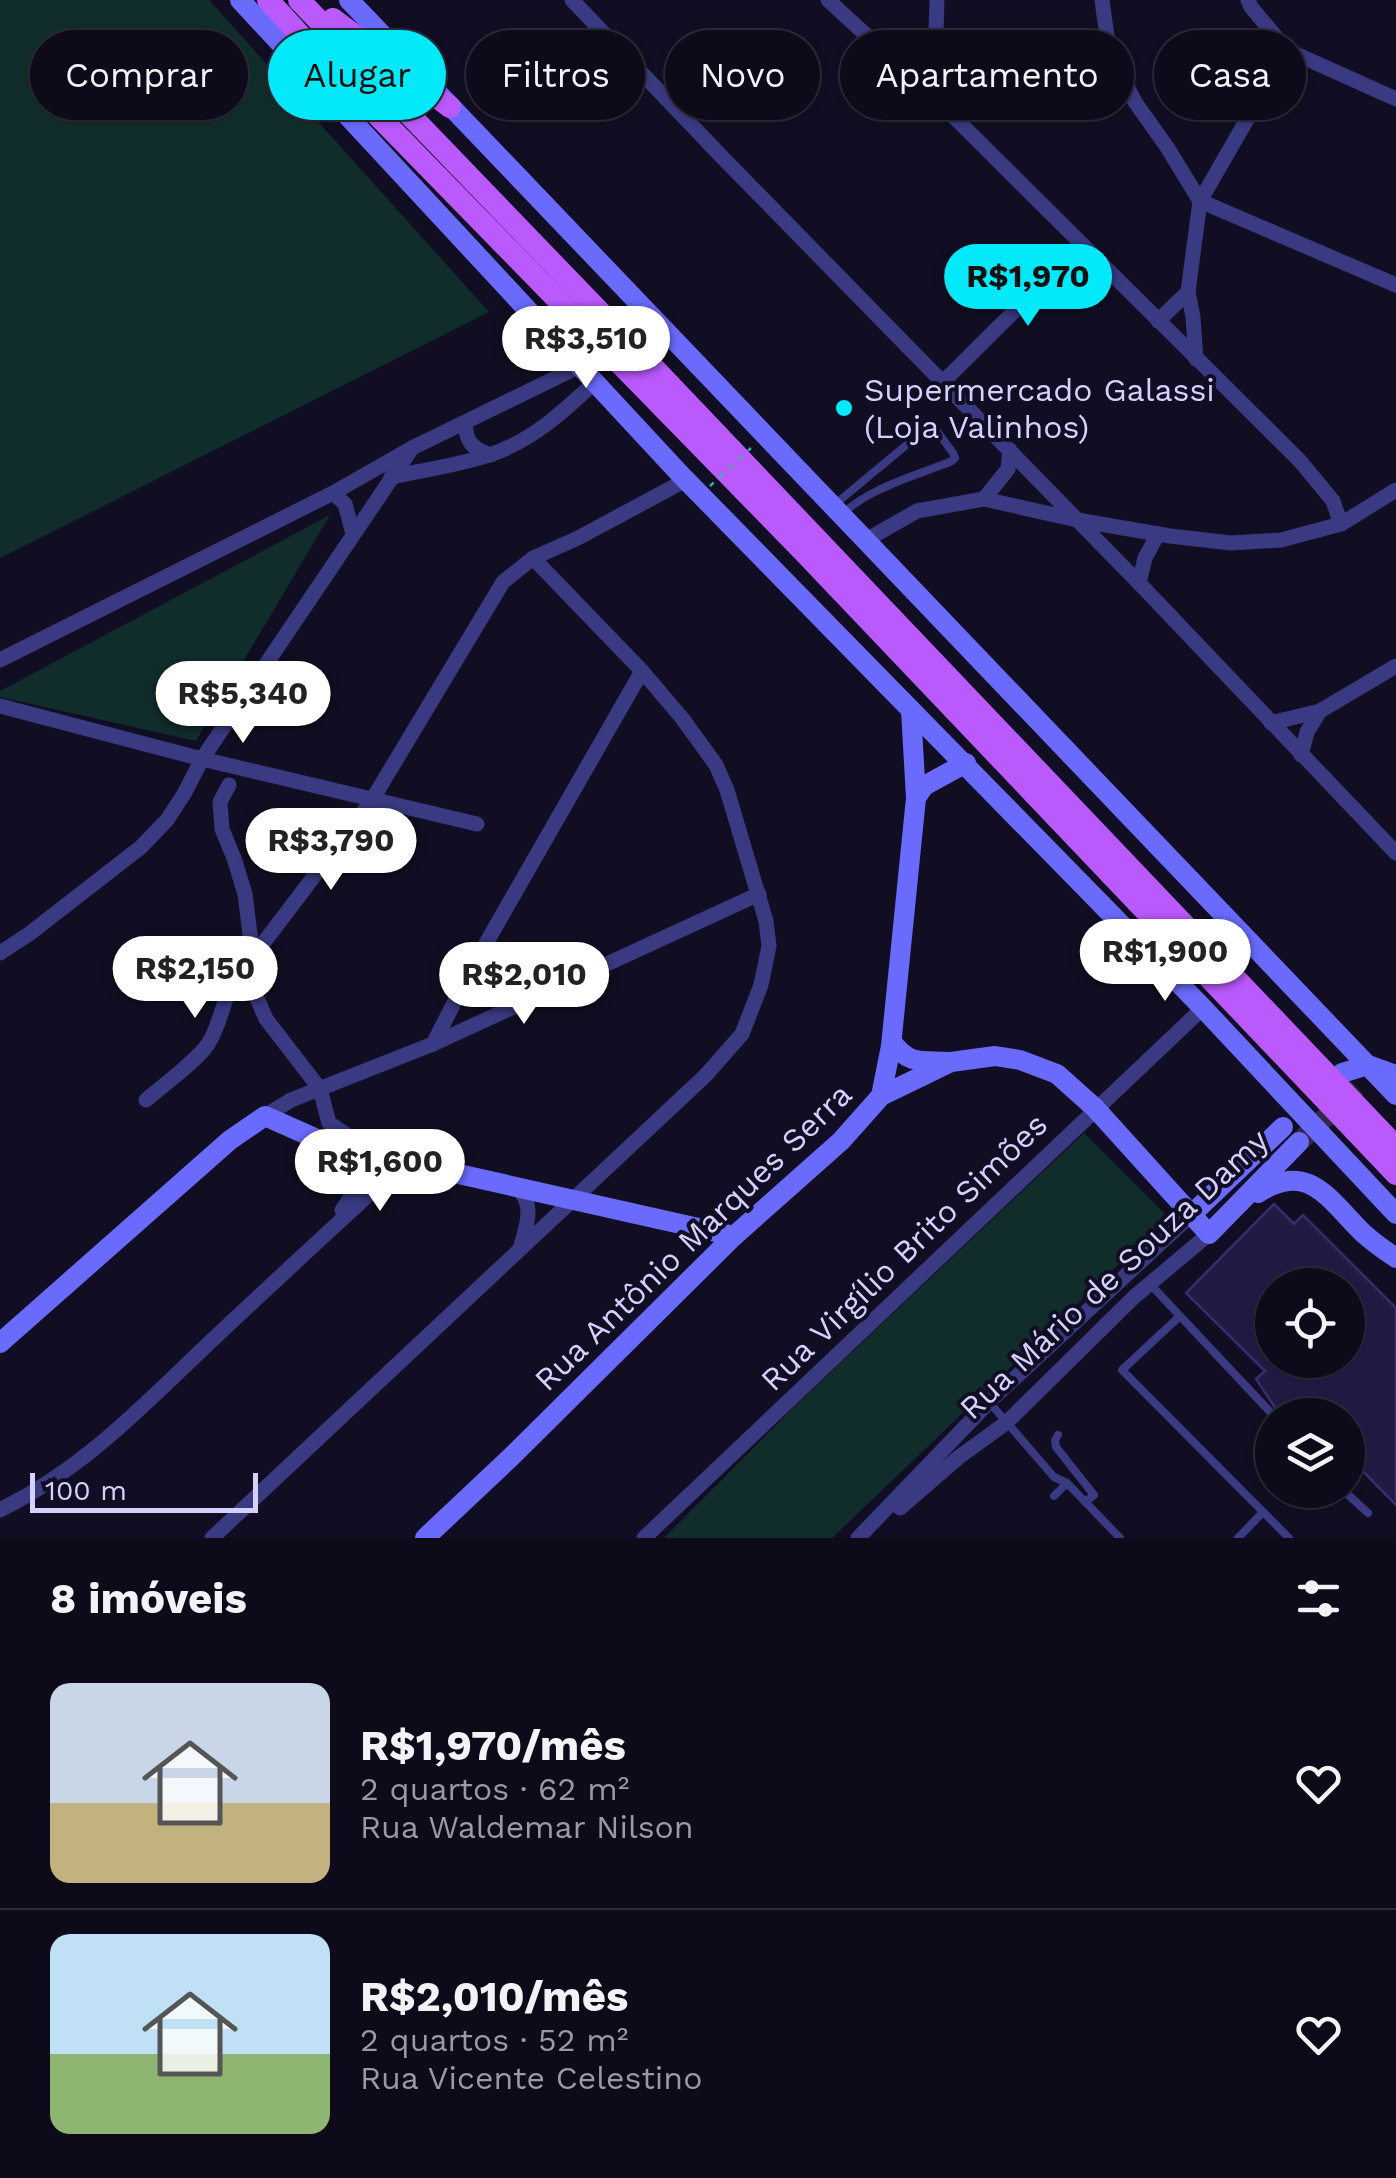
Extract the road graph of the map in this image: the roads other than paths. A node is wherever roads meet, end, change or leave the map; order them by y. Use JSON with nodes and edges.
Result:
{"nodes":[{"id":1,"x":240,"y":0,"type":"edge"},
{"id":2,"x":268,"y":0,"type":"edge"},
{"id":3,"x":300,"y":0,"type":"edge"},
{"id":4,"x":309,"y":0,"type":"edge"},
{"id":5,"x":349,"y":0,"type":"edge"},
{"id":6,"x":572,"y":0,"type":"edge"},
{"id":7,"x":828,"y":0,"type":"edge"},
{"id":8,"x":937,"y":0,"type":"edge"},
{"id":9,"x":1102,"y":0,"type":"edge"},
{"id":10,"x":1248,"y":0,"type":"edge"},
{"id":11,"x":860,"y":30,"type":"edge"},
{"id":12,"x":936,"y":30,"type":"edge"},
{"id":13,"x":1107,"y":30,"type":"edge"},
{"id":14,"x":1271,"y":30,"type":"edge"},
{"id":15,"x":1306,"y":58,"type":"edge"},
{"id":16,"x":1134,"y":100,"type":"edge"},
{"id":17,"x":1396,"y":100,"type":"edge"},
{"id":18,"x":450,"y":106,"type":"junction"},
{"id":19,"x":956,"y":120,"type":"edge"},
{"id":20,"x":1247,"y":120,"type":"edge"},
{"id":21,"x":1200,"y":201,"type":"junction"},
{"id":22,"x":1080,"y":245,"type":"junction"},
{"id":23,"x":1396,"y":285,"type":"edge"},
{"id":24,"x":1188,"y":292,"type":"junction"},
{"id":25,"x":1158,"y":321,"type":"junction"},
{"id":26,"x":1196,"y":358,"type":"junction"},
{"id":27,"x":580,"y":366,"type":"junction"},
{"id":28,"x":550,"y":381,"type":"junction"},
{"id":29,"x":595,"y":382,"type":"junction"},
{"id":30,"x":944,"y":382,"type":"junction"},
{"id":31,"x":556,"y":418,"type":"junction"},
{"id":32,"x":465,"y":423,"type":"junction"},
{"id":33,"x":412,"y":448,"type":"junction"},
{"id":34,"x":1010,"y":450,"type":"junction"},
{"id":35,"x":491,"y":455,"type":"junction"},
{"id":36,"x":392,"y":477,"type":"junction"},
{"id":37,"x":686,"y":480,"type":"junction"},
{"id":38,"x":340,"y":489,"type":"junction"},
{"id":39,"x":1396,"y":490,"type":"edge"},
{"id":40,"x":984,"y":499,"type":"junction"},
{"id":41,"x":837,"y":510,"type":"junction"},
{"id":42,"x":1077,"y":520,"type":"junction"},
{"id":43,"x":1341,"y":524,"type":"junction"},
{"id":44,"x":353,"y":534,"type":"junction"},
{"id":45,"x":1158,"y":534,"type":"junction"},
{"id":46,"x":866,"y":540,"type":"junction"},
{"id":47,"x":533,"y":558,"type":"junction"},
{"id":48,"x":1139,"y":583,"type":"junction"},
{"id":49,"x":0,"y":660,"type":"edge"},
{"id":50,"x":1396,"y":666,"type":"edge"},
{"id":51,"x":642,"y":671,"type":"junction"},
{"id":52,"x":0,"y":706,"type":"edge"},
{"id":53,"x":911,"y":710,"type":"junction"},
{"id":54,"x":1320,"y":711,"type":"junction"},
{"id":55,"x":1271,"y":723,"type":"junction"},
{"id":56,"x":1302,"y":755,"type":"junction"},
{"id":57,"x":202,"y":759,"type":"junction"},
{"id":58,"x":966,"y":763,"type":"junction"},
{"id":59,"x":229,"y":785,"type":"dead end"},
{"id":60,"x":916,"y":798,"type":"junction"},
{"id":61,"x":372,"y":800,"type":"junction"},
{"id":62,"x":477,"y":824,"type":"dead end"},
{"id":63,"x":1396,"y":853,"type":"edge"},
{"id":64,"x":759,"y":894,"type":"junction"},
{"id":65,"x":0,"y":954,"type":"edge"},
{"id":66,"x":253,"y":958,"type":"junction"},
{"id":67,"x":474,"y":966,"type":"junction"},
{"id":68,"x":524,"y":1002,"type":"junction"},
{"id":69,"x":1203,"y":1008,"type":"junction"},
{"id":70,"x":892,"y":1042,"type":"junction"},
{"id":71,"x":433,"y":1044,"type":"junction"},
{"id":72,"x":951,"y":1062,"type":"junction"},
{"id":73,"x":1382,"y":1072,"type":"edge"},
{"id":74,"x":1350,"y":1080,"type":"tunnel mouth"},
{"id":75,"x":320,"y":1089,"type":"junction"},
{"id":76,"x":1396,"y":1094,"type":"edge"},
{"id":77,"x":880,"y":1096,"type":"junction"},
{"id":78,"x":146,"y":1100,"type":"dead end"},
{"id":79,"x":1095,"y":1108,"type":"junction"},
{"id":80,"x":265,"y":1116,"type":"junction"},
{"id":81,"x":1284,"y":1127,"type":"tunnel mouth"},
{"id":82,"x":1299,"y":1142,"type":"tunnel mouth"},
{"id":83,"x":365,"y":1151,"type":"junction"},
{"id":84,"x":405,"y":1162,"type":"junction"},
{"id":85,"x":1393,"y":1165,"type":"edge"},
{"id":86,"x":517,"y":1186,"type":"junction"},
{"id":87,"x":572,"y":1198,"type":"junction"},
{"id":88,"x":1191,"y":1214,"type":"junction"},
{"id":89,"x":1396,"y":1214,"type":"edge"},
{"id":90,"x":1225,"y":1218,"type":"junction"},
{"id":91,"x":326,"y":1233,"type":"junction"},
{"id":92,"x":1209,"y":1234,"type":"junction"},
{"id":93,"x":734,"y":1236,"type":"junction"},
{"id":94,"x":521,"y":1246,"type":"junction"},
{"id":95,"x":1396,"y":1258,"type":"edge"},
{"id":96,"x":1151,"y":1285,"type":"junction"},
{"id":97,"x":1112,"y":1289,"type":"junction"},
{"id":98,"x":1180,"y":1316,"type":"junction"},
{"id":99,"x":0,"y":1343,"type":"edge"},
{"id":100,"x":1257,"y":1398,"type":"edge"},
{"id":101,"x":989,"y":1402,"type":"junction"},
{"id":102,"x":1006,"y":1423,"type":"junction"},
{"id":103,"x":1058,"y":1435,"type":"dead end"},
{"id":104,"x":1066,"y":1483,"type":"junction"},
{"id":105,"x":1054,"y":1496,"type":"dead end"},
{"id":106,"x":1085,"y":1502,"type":"junction"},
{"id":107,"x":1363,"y":1508,"type":"edge"},
{"id":108,"x":0,"y":1510,"type":"edge"},
{"id":109,"x":1264,"y":1512,"type":"junction"},
{"id":110,"x":1368,"y":1513,"type":"dead end"},
{"id":111,"x":874,"y":1522,"type":"junction"},
{"id":112,"x":212,"y":1538,"type":"edge"},
{"id":113,"x":425,"y":1538,"type":"edge"},
{"id":114,"x":644,"y":1538,"type":"edge"},
{"id":115,"x":858,"y":1538,"type":"edge"},
{"id":116,"x":1120,"y":1538,"type":"edge"},
{"id":117,"x":1238,"y":1538,"type":"edge"},
{"id":118,"x":1289,"y":1538,"type":"edge"}],
"edges":[{"from":1,"to":27,"type":"main road"},
{"from":2,"to":85,"type":"main road"},
{"from":3,"to":85,"type":"main road"},
{"from":4,"to":18,"type":"main road"},
{"from":5,"to":18,"type":"main road"},
{"from":6,"to":30,"type":"street"},
{"from":7,"to":11,"type":"street"},
{"from":8,"to":12,"type":"street"},
{"from":9,"to":13,"type":"street"},
{"from":10,"to":14,"type":"street"},
{"from":15,"to":17,"type":"street"},
{"from":16,"to":21,"type":"street"},
{"from":18,"to":41,"type":"main road"},
{"from":19,"to":22,"type":"street"},
{"from":20,"to":21,"type":"street"},
{"from":21,"to":23,"type":"street"},
{"from":21,"to":24,"type":"street"},
{"from":22,"to":25,"type":"street"},
{"from":22,"to":30,"type":"street"},
{"from":24,"to":25,"type":"street"},
{"from":24,"to":26,"type":"street"},
{"from":25,"to":26,"type":"street"},
{"from":26,"to":43,"type":"street"},
{"from":27,"to":28,"type":"street"},
{"from":27,"to":29,"type":"main road"},
{"from":28,"to":31,"type":"street"},
{"from":28,"to":32,"type":"street"},
{"from":29,"to":31,"type":"street"},
{"from":29,"to":37,"type":"main road"},
{"from":30,"to":34,"type":"street"},
{"from":31,"to":35,"type":"street"},
{"from":32,"to":33,"type":"street"},
{"from":32,"to":35,"type":"street"},
{"from":33,"to":36,"type":"street"},
{"from":33,"to":38,"type":"street"},
{"from":34,"to":40,"type":"street"},
{"from":34,"to":42,"type":"street"},
{"from":35,"to":36,"type":"street"},
{"from":36,"to":38,"type":"street"},
{"from":36,"to":44,"type":"street"},
{"from":37,"to":47,"type":"street"},
{"from":37,"to":53,"type":"main road"},
{"from":38,"to":44,"type":"street"},
{"from":38,"to":49,"type":"street"},
{"from":39,"to":43,"type":"street"},
{"from":40,"to":42,"type":"street"},
{"from":40,"to":46,"type":"street"},
{"from":41,"to":41,"type":"lane"},
{"from":41,"to":46,"type":"main road"},
{"from":42,"to":45,"type":"street"},
{"from":42,"to":48,"type":"street"},
{"from":43,"to":45,"type":"street"},
{"from":44,"to":57,"type":"street"},
{"from":45,"to":48,"type":"street"},
{"from":46,"to":73,"type":"main road"},
{"from":47,"to":51,"type":"street"},
{"from":47,"to":61,"type":"street"},
{"from":48,"to":55,"type":"street"},
{"from":50,"to":54,"type":"street"},
{"from":51,"to":64,"type":"street"},
{"from":51,"to":67,"type":"street"},
{"from":52,"to":57,"type":"street"},
{"from":53,"to":58,"type":"main road"},
{"from":53,"to":60,"type":"main road"},
{"from":54,"to":55,"type":"street"},
{"from":54,"to":56,"type":"street"},
{"from":55,"to":56,"type":"street"},
{"from":56,"to":63,"type":"street"},
{"from":57,"to":61,"type":"street"},
{"from":57,"to":65,"type":"street"},
{"from":58,"to":60,"type":"main road"},
{"from":58,"to":69,"type":"main road"},
{"from":59,"to":66,"type":"street"},
{"from":60,"to":70,"type":"main road"},
{"from":61,"to":62,"type":"street"},
{"from":61,"to":66,"type":"street"},
{"from":64,"to":68,"type":"street"},
{"from":64,"to":87,"type":"street"},
{"from":66,"to":75,"type":"street"},
{"from":66,"to":78,"type":"street"},
{"from":67,"to":68,"type":"street"},
{"from":67,"to":71,"type":"street"},
{"from":68,"to":71,"type":"street"},
{"from":69,"to":79,"type":"street","name":"Rua Virgílio Brito Simões"},
{"from":69,"to":89,"type":"main road"},
{"from":70,"to":72,"type":"main road"},
{"from":70,"to":77,"type":"main road"},
{"from":71,"to":75,"type":"street"},
{"from":72,"to":77,"type":"main road","name":"Rua Antônio Marques Serra"},
{"from":72,"to":79,"type":"main road","name":"Rua Antônio Marques Serra"},
{"from":73,"to":74,"type":"main road"},
{"from":73,"to":76,"type":"main road"},
{"from":75,"to":80,"type":"street"},
{"from":75,"to":83,"type":"street"},
{"from":77,"to":93,"type":"main road","name":"Rua Antônio Marques Serra"},
{"from":79,"to":88,"type":"main road","name":"Rua Antônio Marques Serra"},
{"from":79,"to":114,"type":"street","name":"Rua Virgílio Brito Simões"},
{"from":80,"to":83,"type":"main road"},
{"from":80,"to":99,"type":"main road"},
{"from":81,"to":88,"type":"main road","name":"Rua Mário de Souza Damy"},
{"from":82,"to":90,"type":"main road","name":"Rua Mário de Souza Damy"},
{"from":83,"to":84,"type":"main road"},
{"from":83,"to":91,"type":"street"},
{"from":84,"to":86,"type":"main road"},
{"from":84,"to":91,"type":"street"},
{"from":86,"to":87,"type":"main road"},
{"from":86,"to":94,"type":"street"},
{"from":87,"to":93,"type":"main road"},
{"from":87,"to":94,"type":"street"},
{"from":88,"to":92,"type":"main road","name":"Rua Antônio Marques Serra"},
{"from":88,"to":97,"type":"street","name":"Rua Mário de Souza Damy"},
{"from":90,"to":92,"type":"main road","name":"Rua Mário de Souza Damy"},
{"from":90,"to":95,"type":"main road"},
{"from":91,"to":108,"type":"street"},
{"from":92,"to":96,"type":"street","name":"Rua Mário de Souza Damy"},
{"from":93,"to":113,"type":"main road","name":"Rua Antônio Marques Serra"},
{"from":94,"to":112,"type":"street"},
{"from":96,"to":97,"type":"street"},
{"from":96,"to":98,"type":"lane"},
{"from":96,"to":102,"type":"street","name":"Rua Mário de Souza Damy"},
{"from":97,"to":101,"type":"street","name":"Rua Mário de Souza Damy"},
{"from":98,"to":100,"type":"lane"},
{"from":98,"to":109,"type":"lane"},
{"from":101,"to":102,"type":"lane"},
{"from":101,"to":111,"type":"street","name":"Rua Mário de Souza Damy"},
{"from":102,"to":104,"type":"lane"},
{"from":102,"to":111,"type":"street","name":"Rua Mário de Souza Damy"},
{"from":103,"to":106,"type":"lane"},
{"from":104,"to":105,"type":"lane"},
{"from":104,"to":106,"type":"lane"},
{"from":106,"to":116,"type":"lane"},
{"from":107,"to":110,"type":"lane"},
{"from":109,"to":117,"type":"lane"},
{"from":109,"to":118,"type":"lane"},
{"from":111,"to":115,"type":"street","name":"Rua Mário de Souza Damy"}]}
